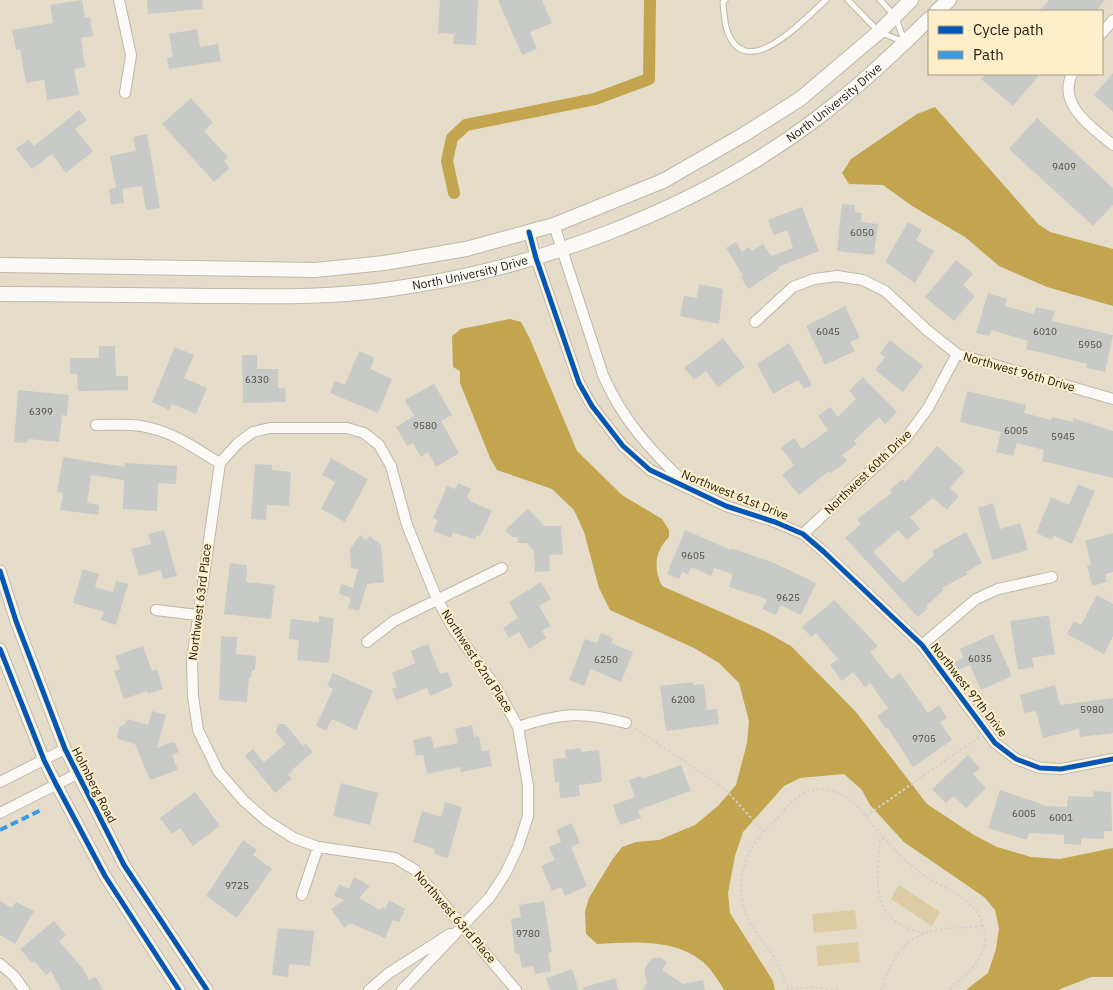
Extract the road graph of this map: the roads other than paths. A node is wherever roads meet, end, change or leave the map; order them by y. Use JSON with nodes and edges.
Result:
{"nodes":[{"id":1,"x":119,"y":0,"type":"edge"},
{"id":2,"x":725,"y":0,"type":"edge"},
{"id":3,"x":826,"y":0,"type":"edge"},
{"id":4,"x":848,"y":0,"type":"edge"},
{"id":5,"x":880,"y":0,"type":"edge"},
{"id":6,"x":911,"y":0,"type":"edge"},
{"id":7,"x":949,"y":0,"type":"edge"},
{"id":8,"x":938,"y":10,"type":"edge"},
{"id":9,"x":895,"y":16,"type":"junction"},
{"id":10,"x":928,"y":20,"type":"edge"},
{"id":11,"x":1113,"y":20,"type":"edge"},
{"id":12,"x":879,"y":32,"type":"junction"},
{"id":13,"x":1103,"y":32,"type":"edge"},
{"id":14,"x":905,"y":43,"type":"junction"},
{"id":15,"x":1072,"y":75,"type":"edge"},
{"id":16,"x":125,"y":93,"type":"dead end"},
{"id":17,"x":1113,"y":145,"type":"edge"},
{"id":18,"x":554,"y":225,"type":"junction"},
{"id":19,"x":529,"y":232,"type":"junction"},
{"id":20,"x":562,"y":250,"type":"junction"},
{"id":21,"x":536,"y":258,"type":"junction"},
{"id":22,"x":0,"y":265,"type":"edge"},
{"id":23,"x":0,"y":294,"type":"edge"},
{"id":24,"x":754,"y":322,"type":"dead end"},
{"id":25,"x":957,"y":354,"type":"junction"},
{"id":26,"x":1113,"y":399,"type":"edge"},
{"id":27,"x":96,"y":425,"type":"dead end"},
{"id":28,"x":220,"y":463,"type":"junction"},
{"id":29,"x":692,"y":490,"type":"junction"},
{"id":30,"x":803,"y":534,"type":"junction"},
{"id":31,"x":502,"y":568,"type":"dead end"},
{"id":32,"x":0,"y":571,"type":"edge"},
{"id":33,"x":1052,"y":577,"type":"dead end"},
{"id":34,"x":437,"y":599,"type":"junction"},
{"id":35,"x":156,"y":610,"type":"dead end"},
{"id":36,"x":197,"y":615,"type":"junction"},
{"id":37,"x":367,"y":642,"type":"dead end"},
{"id":38,"x":922,"y":646,"type":"junction"},
{"id":39,"x":0,"y":649,"type":"edge"},
{"id":40,"x":626,"y":723,"type":"road end"},
{"id":41,"x":518,"y":727,"type":"junction"},
{"id":42,"x":64,"y":749,"type":"junction"},
{"id":43,"x":1113,"y":759,"type":"edge"},
{"id":44,"x":44,"y":760,"type":"junction"},
{"id":45,"x":77,"y":774,"type":"junction"},
{"id":46,"x":0,"y":782,"type":"edge"},
{"id":47,"x":56,"y":784,"type":"junction"},
{"id":48,"x":0,"y":813,"type":"edge"},
{"id":49,"x":318,"y":847,"type":"junction"},
{"id":50,"x":302,"y":894,"type":"dead end"},
{"id":51,"x":464,"y":925,"type":"junction"},
{"id":52,"x":0,"y":964,"type":"edge"},
{"id":53,"x":24,"y":990,"type":"edge"},
{"id":54,"x":179,"y":990,"type":"edge"},
{"id":55,"x":207,"y":990,"type":"edge"},
{"id":56,"x":368,"y":990,"type":"edge"},
{"id":57,"x":402,"y":990,"type":"edge"},
{"id":58,"x":516,"y":990,"type":"edge"}],
"edges":[{"from":1,"to":16,"type":"street"},
{"from":2,"to":3,"type":"lane"},
{"from":4,"to":12,"type":"lane"},
{"from":5,"to":9,"type":"lane"},
{"from":6,"to":9,"type":"main road","name":"North University Drive"},
{"from":7,"to":8,"type":"main road"},
{"from":9,"to":12,"type":"main road","name":"North University Drive"},
{"from":9,"to":14,"type":"lane"},
{"from":10,"to":14,"type":"main road","name":"North University Drive"},
{"from":11,"to":13,"type":"street"},
{"from":12,"to":14,"type":"lane"},
{"from":12,"to":18,"type":"main road","name":"North University Drive"},
{"from":14,"to":20,"type":"main road","name":"North University Drive"},
{"from":15,"to":17,"type":"street"},
{"from":18,"to":19,"type":"main road","name":"North University Drive"},
{"from":18,"to":20,"type":"street","name":"Northwest 61st Drive"},
{"from":19,"to":21,"type":"street","name":"Northwest 61st Drive"},
{"from":19,"to":22,"type":"main road","name":"North University Drive"},
{"from":20,"to":21,"type":"main road","name":"North University Drive"},
{"from":20,"to":29,"type":"street","name":"Northwest 61st Drive"},
{"from":21,"to":23,"type":"main road","name":"North University Drive"},
{"from":21,"to":29,"type":"street","name":"Northwest 61st Drive"},
{"from":24,"to":25,"type":"street","name":"Northwest 96th Drive"},
{"from":25,"to":26,"type":"street","name":"Northwest 96th Drive"},
{"from":25,"to":30,"type":"street","name":"Northwest 60th Drive"},
{"from":27,"to":28,"type":"street"},
{"from":28,"to":34,"type":"street","name":"Northwest 62nd Place"},
{"from":28,"to":36,"type":"street","name":"Northwest 63rd Place"},
{"from":29,"to":30,"type":"street","name":"Northwest 61st Drive"},
{"from":30,"to":38,"type":"street","name":"Northwest 61st Drive"},
{"from":31,"to":34,"type":"street"},
{"from":32,"to":42,"type":"street","name":"Holmberg Road"},
{"from":33,"to":38,"type":"street"},
{"from":34,"to":37,"type":"street"},
{"from":34,"to":41,"type":"street","name":"Northwest 62nd Place"},
{"from":35,"to":36,"type":"street"},
{"from":36,"to":49,"type":"street","name":"Northwest 63rd Place"},
{"from":38,"to":43,"type":"street","name":"Northwest 97th Drive"},
{"from":39,"to":44,"type":"street"},
{"from":40,"to":41,"type":"street"},
{"from":41,"to":51,"type":"street","name":"Northwest 62nd Place"},
{"from":42,"to":44,"type":"street"},
{"from":42,"to":45,"type":"street","name":"Holmberg Road"},
{"from":44,"to":46,"type":"street"},
{"from":44,"to":47,"type":"street"},
{"from":45,"to":47,"type":"street"},
{"from":45,"to":55,"type":"street","name":"Holmberg Road"},
{"from":47,"to":48,"type":"street"},
{"from":47,"to":54,"type":"street"},
{"from":49,"to":50,"type":"street"},
{"from":49,"to":51,"type":"street","name":"Northwest 63rd Place"},
{"from":51,"to":56,"type":"street","name":"Northwest 62nd Place"},
{"from":51,"to":57,"type":"street","name":"Northwest 62nd Place"},
{"from":51,"to":58,"type":"street","name":"Northwest 63rd Place"},
{"from":52,"to":53,"type":"street"}]}
